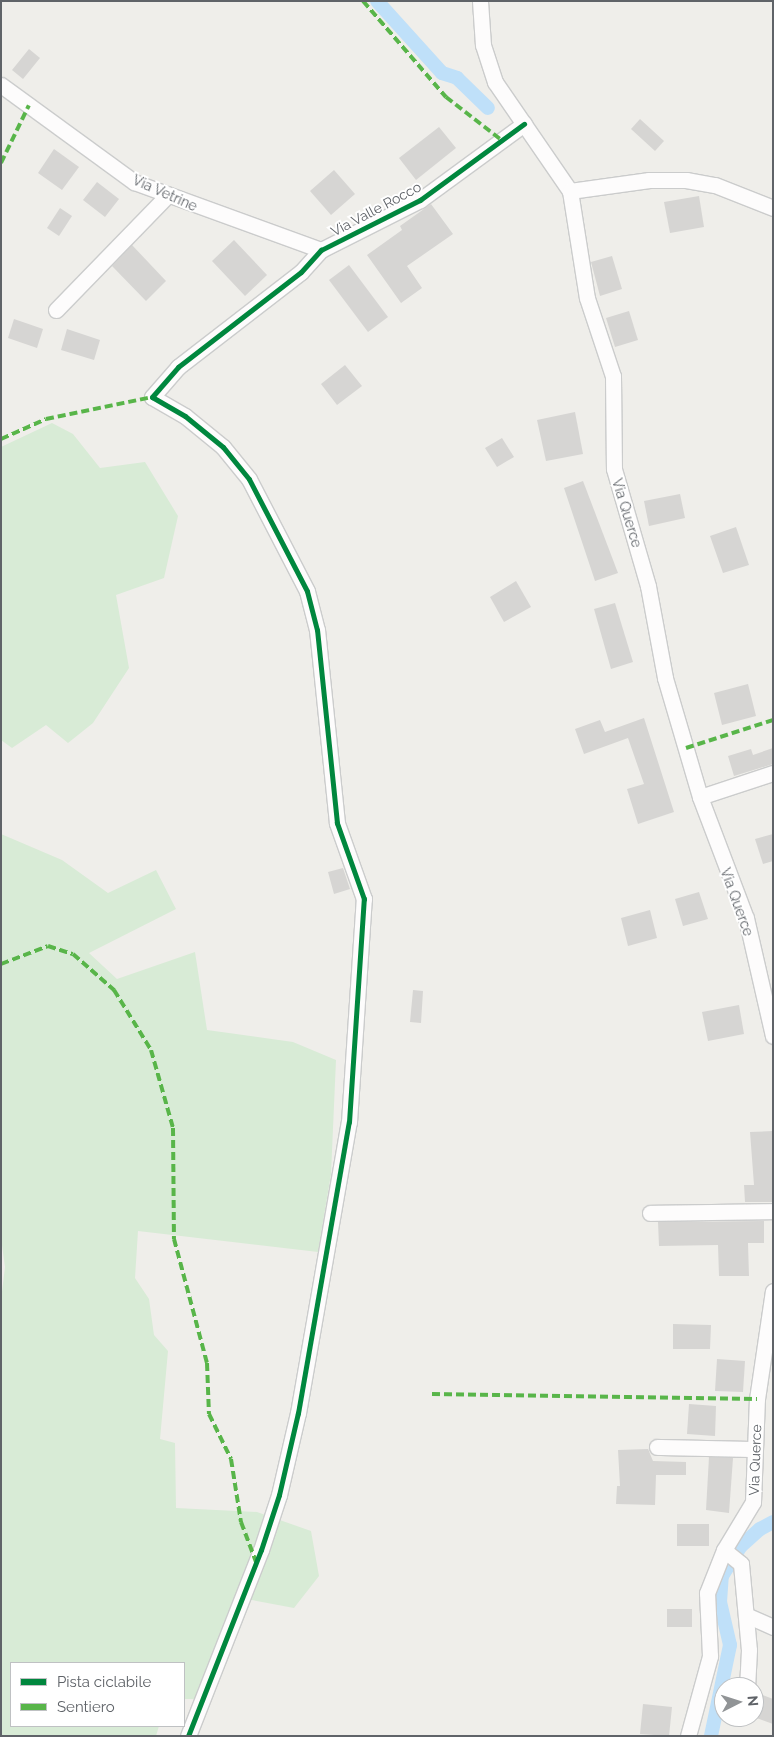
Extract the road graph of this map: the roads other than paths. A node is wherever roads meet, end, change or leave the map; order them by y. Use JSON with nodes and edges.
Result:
{"nodes":[{"id":1,"x":480,"y":1,"type":"edge"},
{"id":2,"x":1,"y":85,"type":"edge"},
{"id":3,"x":524,"y":124,"type":"junction"},
{"id":4,"x":570,"y":191,"type":"junction"},
{"id":5,"x":168,"y":195,"type":"junction"},
{"id":6,"x":773,"y":208,"type":"edge"},
{"id":7,"x":321,"y":250,"type":"junction"},
{"id":8,"x":56,"y":310,"type":"dead end"},
{"id":9,"x":773,"y":773,"type":"edge"},
{"id":10,"x":700,"y":797,"type":"junction"},
{"id":11,"x":773,"y":1036,"type":"edge"},
{"id":12,"x":773,"y":1211,"type":"edge"},
{"id":13,"x":650,"y":1213,"type":"dead end"},
{"id":14,"x":773,"y":1291,"type":"edge"},
{"id":15,"x":657,"y":1447,"type":"dead end"},
{"id":16,"x":755,"y":1449,"type":"junction"},
{"id":17,"x":727,"y":1551,"type":"junction"},
{"id":18,"x":746,"y":1616,"type":"junction"},
{"id":19,"x":773,"y":1627,"type":"edge"},
{"id":20,"x":748,"y":1677,"type":"edge"},
{"id":21,"x":188,"y":1736,"type":"edge"},
{"id":22,"x":688,"y":1736,"type":"edge"}],
"edges":[{"from":1,"to":3,"type":"street","name":"Via Querce"},
{"from":2,"to":5,"type":"street","name":"Via Vetrine"},
{"from":3,"to":4,"type":"street","name":"Via Querce"},
{"from":3,"to":7,"type":"street","name":"Via Valle Rocco"},
{"from":4,"to":6,"type":"street"},
{"from":4,"to":10,"type":"street","name":"Via Querce"},
{"from":5,"to":7,"type":"street","name":"Via Vetrine"},
{"from":5,"to":8,"type":"street"},
{"from":7,"to":21,"type":"street","name":"Via Valle Rocco"},
{"from":9,"to":10,"type":"street"},
{"from":10,"to":11,"type":"street","name":"Via Querce"},
{"from":12,"to":13,"type":"street"},
{"from":14,"to":16,"type":"street","name":"Via Querce"},
{"from":15,"to":16,"type":"street"},
{"from":16,"to":17,"type":"street","name":"Via Querce"},
{"from":17,"to":18,"type":"street"},
{"from":17,"to":22,"type":"street","name":"Via Querce"},
{"from":18,"to":19,"type":"street"},
{"from":18,"to":20,"type":"street"}]}
